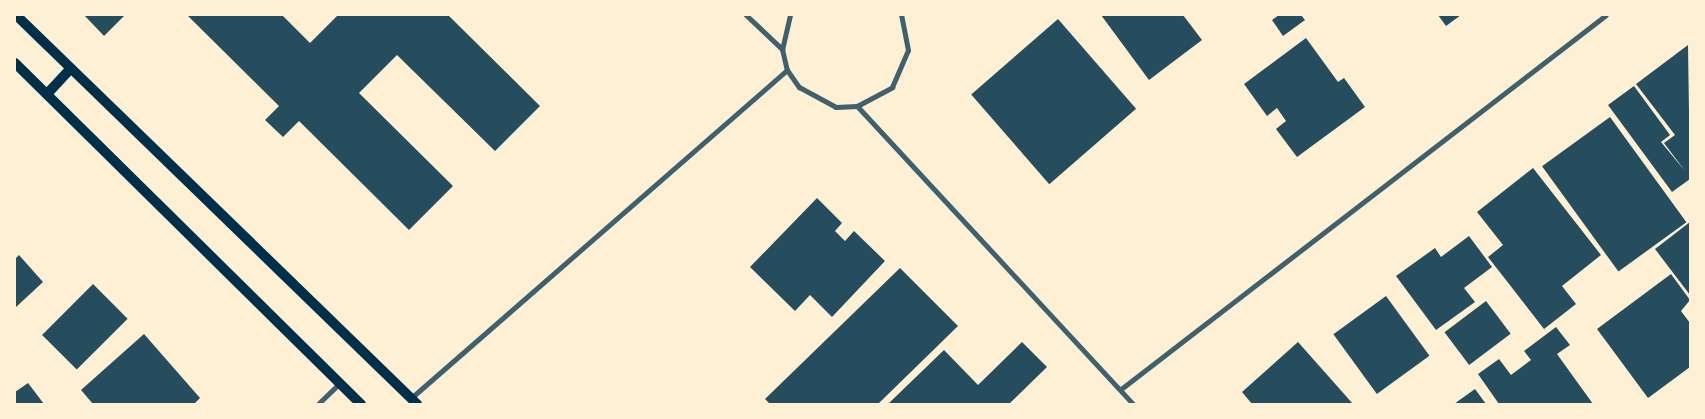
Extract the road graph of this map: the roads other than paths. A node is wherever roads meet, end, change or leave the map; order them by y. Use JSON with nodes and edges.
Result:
{"nodes":[{"id":1,"x":16,"y":15,"type":"edge"},
{"id":2,"x":746,"y":15,"type":"edge"},
{"id":3,"x":790,"y":15,"type":"edge"},
{"id":4,"x":901,"y":15,"type":"edge"},
{"id":5,"x":1606,"y":15,"type":"edge"},
{"id":6,"x":782,"y":48,"type":"junction"},
{"id":7,"x":15,"y":63,"type":"edge"},
{"id":8,"x":71,"y":68,"type":"junction"},
{"id":9,"x":787,"y":70,"type":"junction"},
{"id":10,"x":47,"y":94,"type":"junction"},
{"id":11,"x":858,"y":106,"type":"junction"},
{"id":12,"x":340,"y":383,"type":"junction"},
{"id":13,"x":1121,"y":389,"type":"junction"},
{"id":14,"x":414,"y":401,"type":"edge"},
{"id":15,"x":318,"y":404,"type":"edge"},
{"id":16,"x":361,"y":404,"type":"edge"},
{"id":17,"x":1133,"y":404,"type":"edge"}],
"edges":[{"from":1,"to":8,"type":"main road"},
{"from":2,"to":6,"type":"street"},
{"from":3,"to":6,"type":"street"},
{"from":4,"to":11,"type":"street"},
{"from":5,"to":13,"type":"street"},
{"from":6,"to":9,"type":"street"},
{"from":7,"to":10,"type":"main road"},
{"from":8,"to":10,"type":"main road"},
{"from":8,"to":14,"type":"main road"},
{"from":9,"to":11,"type":"street"},
{"from":9,"to":14,"type":"street"},
{"from":10,"to":12,"type":"main road"},
{"from":11,"to":13,"type":"street"},
{"from":12,"to":15,"type":"street"},
{"from":12,"to":16,"type":"main road"},
{"from":13,"to":17,"type":"street"}]}
